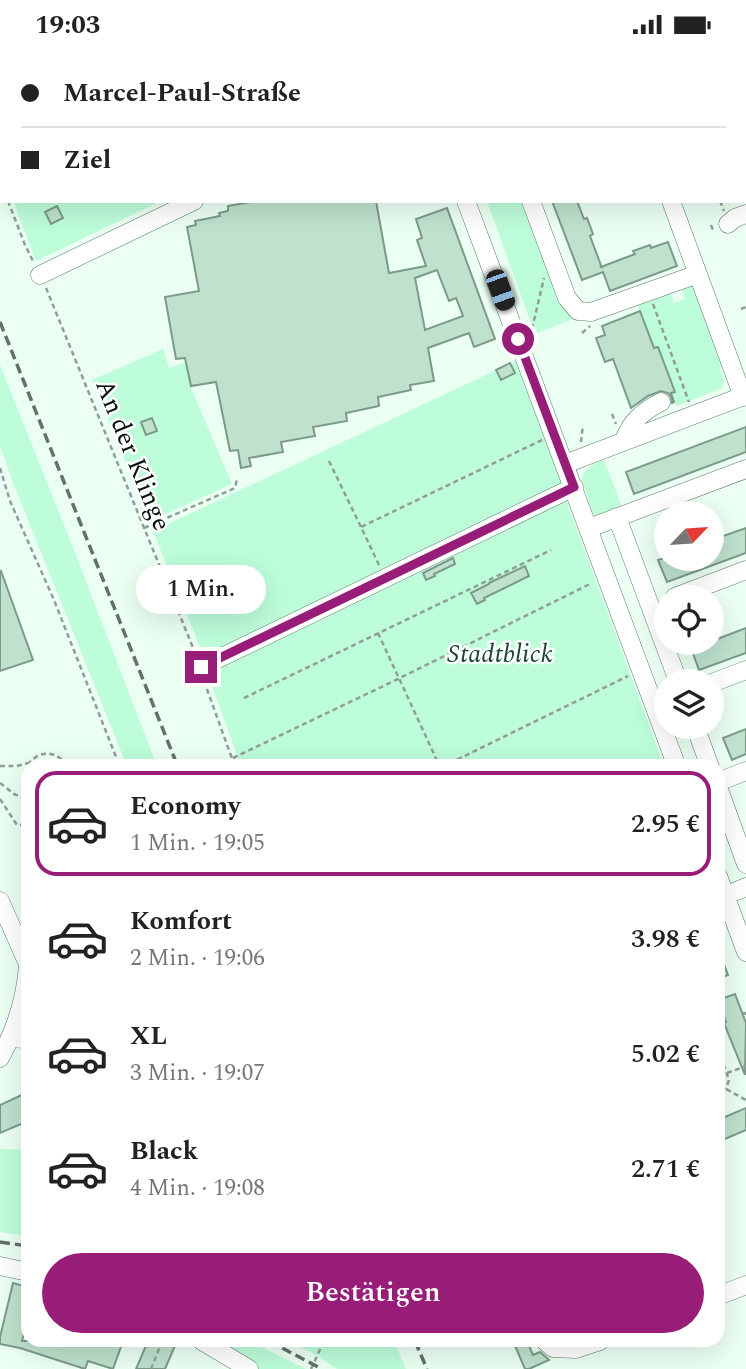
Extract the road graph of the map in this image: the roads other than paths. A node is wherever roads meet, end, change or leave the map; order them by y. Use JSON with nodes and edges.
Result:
{"nodes":[{"id":1,"x":190,"y":203,"type":"edge"},
{"id":2,"x":468,"y":203,"type":"edge"},
{"id":3,"x":532,"y":203,"type":"edge"},
{"id":4,"x":672,"y":203,"type":"edge"},
{"id":5,"x":746,"y":214,"type":"edge"},
{"id":6,"x":717,"y":226,"type":"dead end"},
{"id":7,"x":698,"y":274,"type":"junction"},
{"id":8,"x":40,"y":275,"type":"road end"},
{"id":9,"x":744,"y":396,"type":"edge"},
{"id":10,"x":661,"y":402,"type":"dead end"},
{"id":11,"x":624,"y":441,"type":"junction"},
{"id":12,"x":565,"y":464,"type":"junction"},
{"id":13,"x":746,"y":469,"type":"edge"},
{"id":14,"x":574,"y":487,"type":"junction"},
{"id":15,"x":617,"y":517,"type":"junction"},
{"id":16,"x":589,"y":528,"type":"junction"},
{"id":17,"x":746,"y":570,"type":"edge"},
{"id":18,"x":707,"y":585,"type":"edge"},
{"id":19,"x":654,"y":593,"type":"edge"},
{"id":20,"x":201,"y":667,"type":"road end"},
{"id":21,"x":746,"y":670,"type":"edge"},
{"id":22,"x":724,"y":678,"type":"edge"},
{"id":23,"x":700,"y":739,"type":"edge"},
{"id":24,"x":674,"y":759,"type":"edge"},
{"id":25,"x":707,"y":759,"type":"edge"},
{"id":26,"x":746,"y":771,"type":"edge"},
{"id":27,"x":725,"y":781,"type":"edge"},
{"id":28,"x":725,"y":804,"type":"edge"},
{"id":29,"x":746,"y":864,"type":"edge"},
{"id":30,"x":746,"y":887,"type":"edge"},
{"id":31,"x":0,"y":901,"type":"edge"},
{"id":32,"x":725,"y":905,"type":"edge"},
{"id":33,"x":725,"y":908,"type":"edge"},
{"id":34,"x":21,"y":948,"type":"edge"},
{"id":35,"x":746,"y":952,"type":"edge"},
{"id":36,"x":21,"y":1005,"type":"edge"},
{"id":37,"x":10,"y":1037,"type":"junction"},
{"id":38,"x":21,"y":1039,"type":"edge"},
{"id":39,"x":0,"y":1058,"type":"edge"},
{"id":40,"x":0,"y":1266,"type":"edge"},
{"id":41,"x":21,"y":1270,"type":"edge"},
{"id":42,"x":746,"y":1285,"type":"edge"},
{"id":43,"x":725,"y":1293,"type":"edge"},
{"id":44,"x":212,"y":1347,"type":"edge"},
{"id":45,"x":552,"y":1347,"type":"edge"},
{"id":46,"x":582,"y":1347,"type":"edge"},
{"id":47,"x":249,"y":1369,"type":"edge"}],
"edges":[{"from":1,"to":8,"type":"street"},
{"from":2,"to":12,"type":"street"},
{"from":3,"to":7,"type":"street"},
{"from":4,"to":7,"type":"street"},
{"from":5,"to":6,"type":"street"},
{"from":7,"to":9,"type":"street"},
{"from":9,"to":11,"type":"street"},
{"from":10,"to":11,"type":"street"},
{"from":11,"to":12,"type":"street"},
{"from":12,"to":14,"type":"street"},
{"from":13,"to":15,"type":"street"},
{"from":14,"to":16,"type":"street"},
{"from":14,"to":20,"type":"street"},
{"from":15,"to":16,"type":"street"},
{"from":15,"to":19,"type":"street"},
{"from":16,"to":24,"type":"street"},
{"from":17,"to":18,"type":"street"},
{"from":21,"to":22,"type":"street"},
{"from":23,"to":25,"type":"street"},
{"from":26,"to":27,"type":"street"},
{"from":28,"to":29,"type":"street"},
{"from":30,"to":32,"type":"street"},
{"from":31,"to":34,"type":"street"},
{"from":33,"to":35,"type":"street"},
{"from":36,"to":37,"type":"street"},
{"from":37,"to":38,"type":"street"},
{"from":37,"to":39,"type":"street"},
{"from":40,"to":41,"type":"street"},
{"from":42,"to":43,"type":"street"},
{"from":44,"to":47,"type":"street"},
{"from":45,"to":46,"type":"street"}]}
